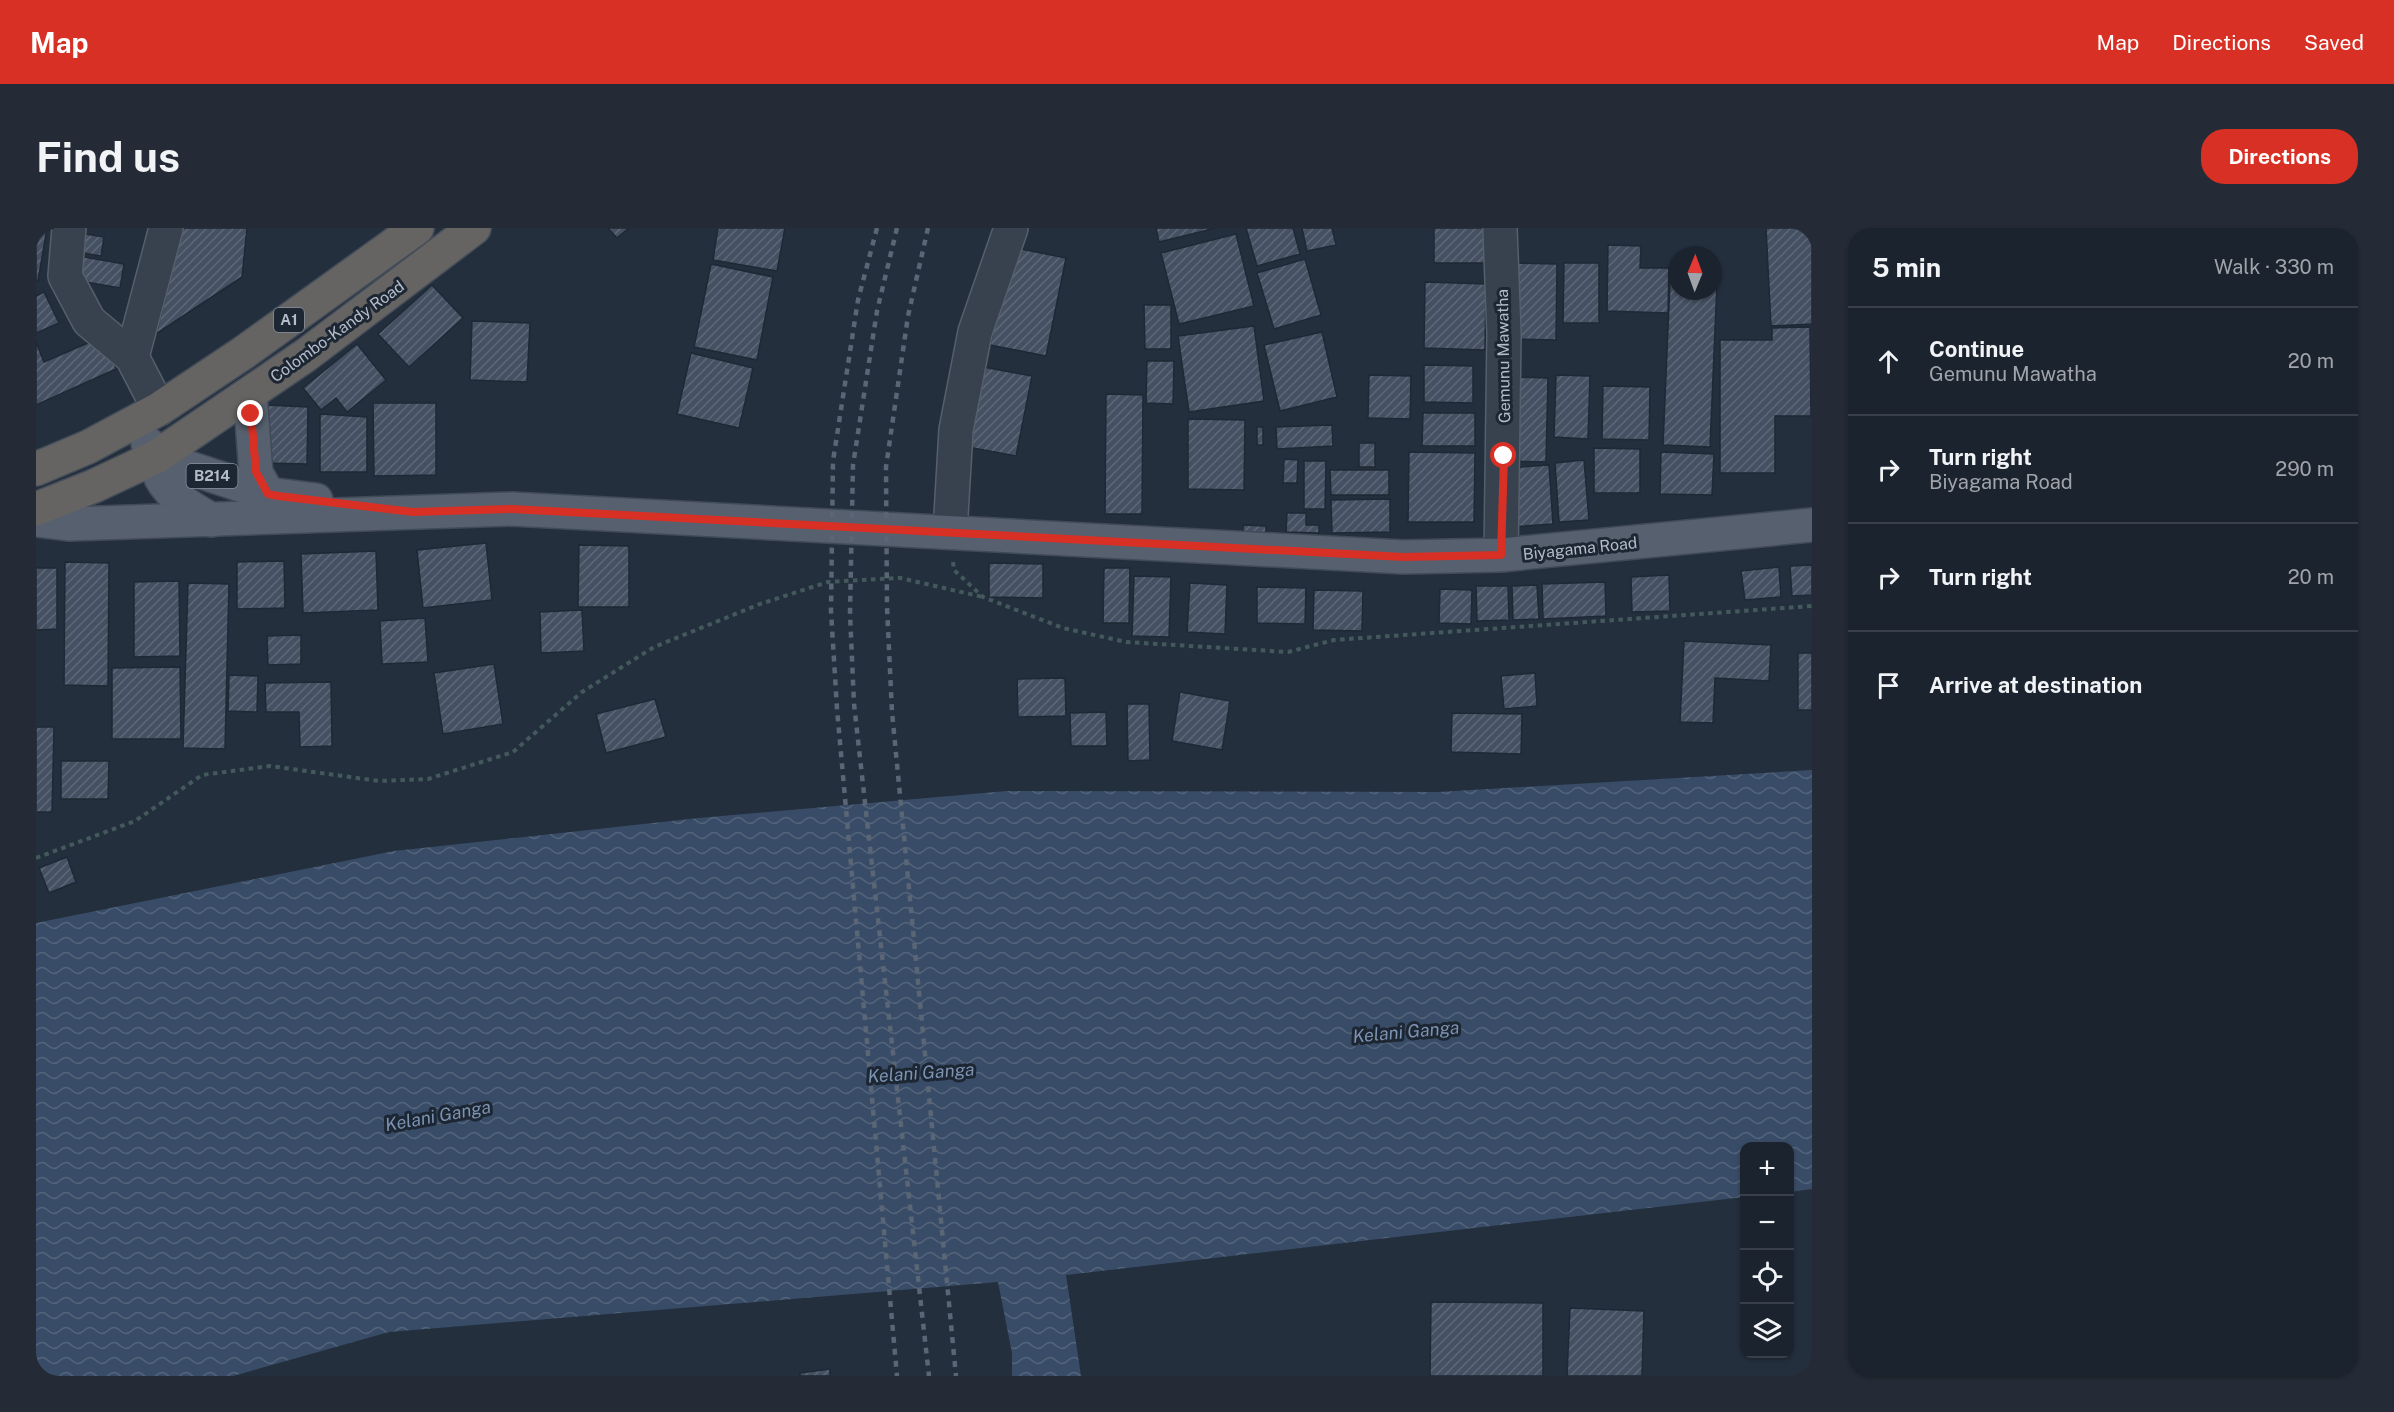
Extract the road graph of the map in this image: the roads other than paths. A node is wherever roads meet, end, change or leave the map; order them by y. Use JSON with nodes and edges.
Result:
{"nodes":[{"id":1,"x":69,"y":228,"type":"edge"},
{"id":2,"x":166,"y":228,"type":"edge"},
{"id":3,"x":417,"y":228,"type":"edge"},
{"id":4,"x":474,"y":228,"type":"edge"},
{"id":5,"x":1011,"y":228,"type":"edge"},
{"id":6,"x":1500,"y":228,"type":"edge"},
{"id":7,"x":132,"y":357,"type":"junction"},
{"id":8,"x":250,"y":394,"type":"junction"},
{"id":9,"x":147,"y":416,"type":"junction"},
{"id":10,"x":156,"y":457,"type":"junction"},
{"id":11,"x":36,"y":469,"type":"edge"},
{"id":12,"x":268,"y":494,"type":"junction"},
{"id":13,"x":36,"y":509,"type":"edge"},
{"id":14,"x":413,"y":512,"type":"junction"},
{"id":15,"x":212,"y":519,"type":"junction"},
{"id":16,"x":36,"y":520,"type":"edge"},
{"id":17,"x":1812,"y":525,"type":"edge"},
{"id":18,"x":950,"y":532,"type":"junction"},
{"id":19,"x":1501,"y":555,"type":"junction"}],
"edges":[{"from":1,"to":7,"type":"street"},
{"from":2,"to":7,"type":"street"},
{"from":3,"to":9,"type":"highway","number":"A1"},
{"from":4,"to":8,"type":"highway","name":"Colombo-Kandy Road","number":"A1"},
{"from":5,"to":18,"type":"street"},
{"from":6,"to":19,"type":"street","name":"Gemunu Mawatha"},
{"from":7,"to":9,"type":"street"},
{"from":8,"to":10,"type":"highway","name":"Colombo-Kandy Road","number":"A1"},
{"from":8,"to":12,"type":"main road"},
{"from":9,"to":10,"type":"main road","number":"B214"},
{"from":9,"to":11,"type":"highway","number":"A1"},
{"from":10,"to":12,"type":"main road","name":"Biyagama Road","number":"B214"},
{"from":10,"to":13,"type":"highway","name":"Colombo-Kandy Road","number":"A1"},
{"from":10,"to":15,"type":"main road","number":"B214"},
{"from":12,"to":14,"type":"main road","name":"Biyagama Road","number":"B214"},
{"from":14,"to":15,"type":"main road","name":"Biyagama Road","number":"B214"},
{"from":14,"to":18,"type":"main road","name":"Biyagama Road","number":"B214"},
{"from":15,"to":16,"type":"main road","name":"Biyagama Road"},
{"from":17,"to":19,"type":"main road","name":"Biyagama Road","number":"B214"},
{"from":18,"to":19,"type":"main road","name":"Biyagama Road","number":"B214"}]}
